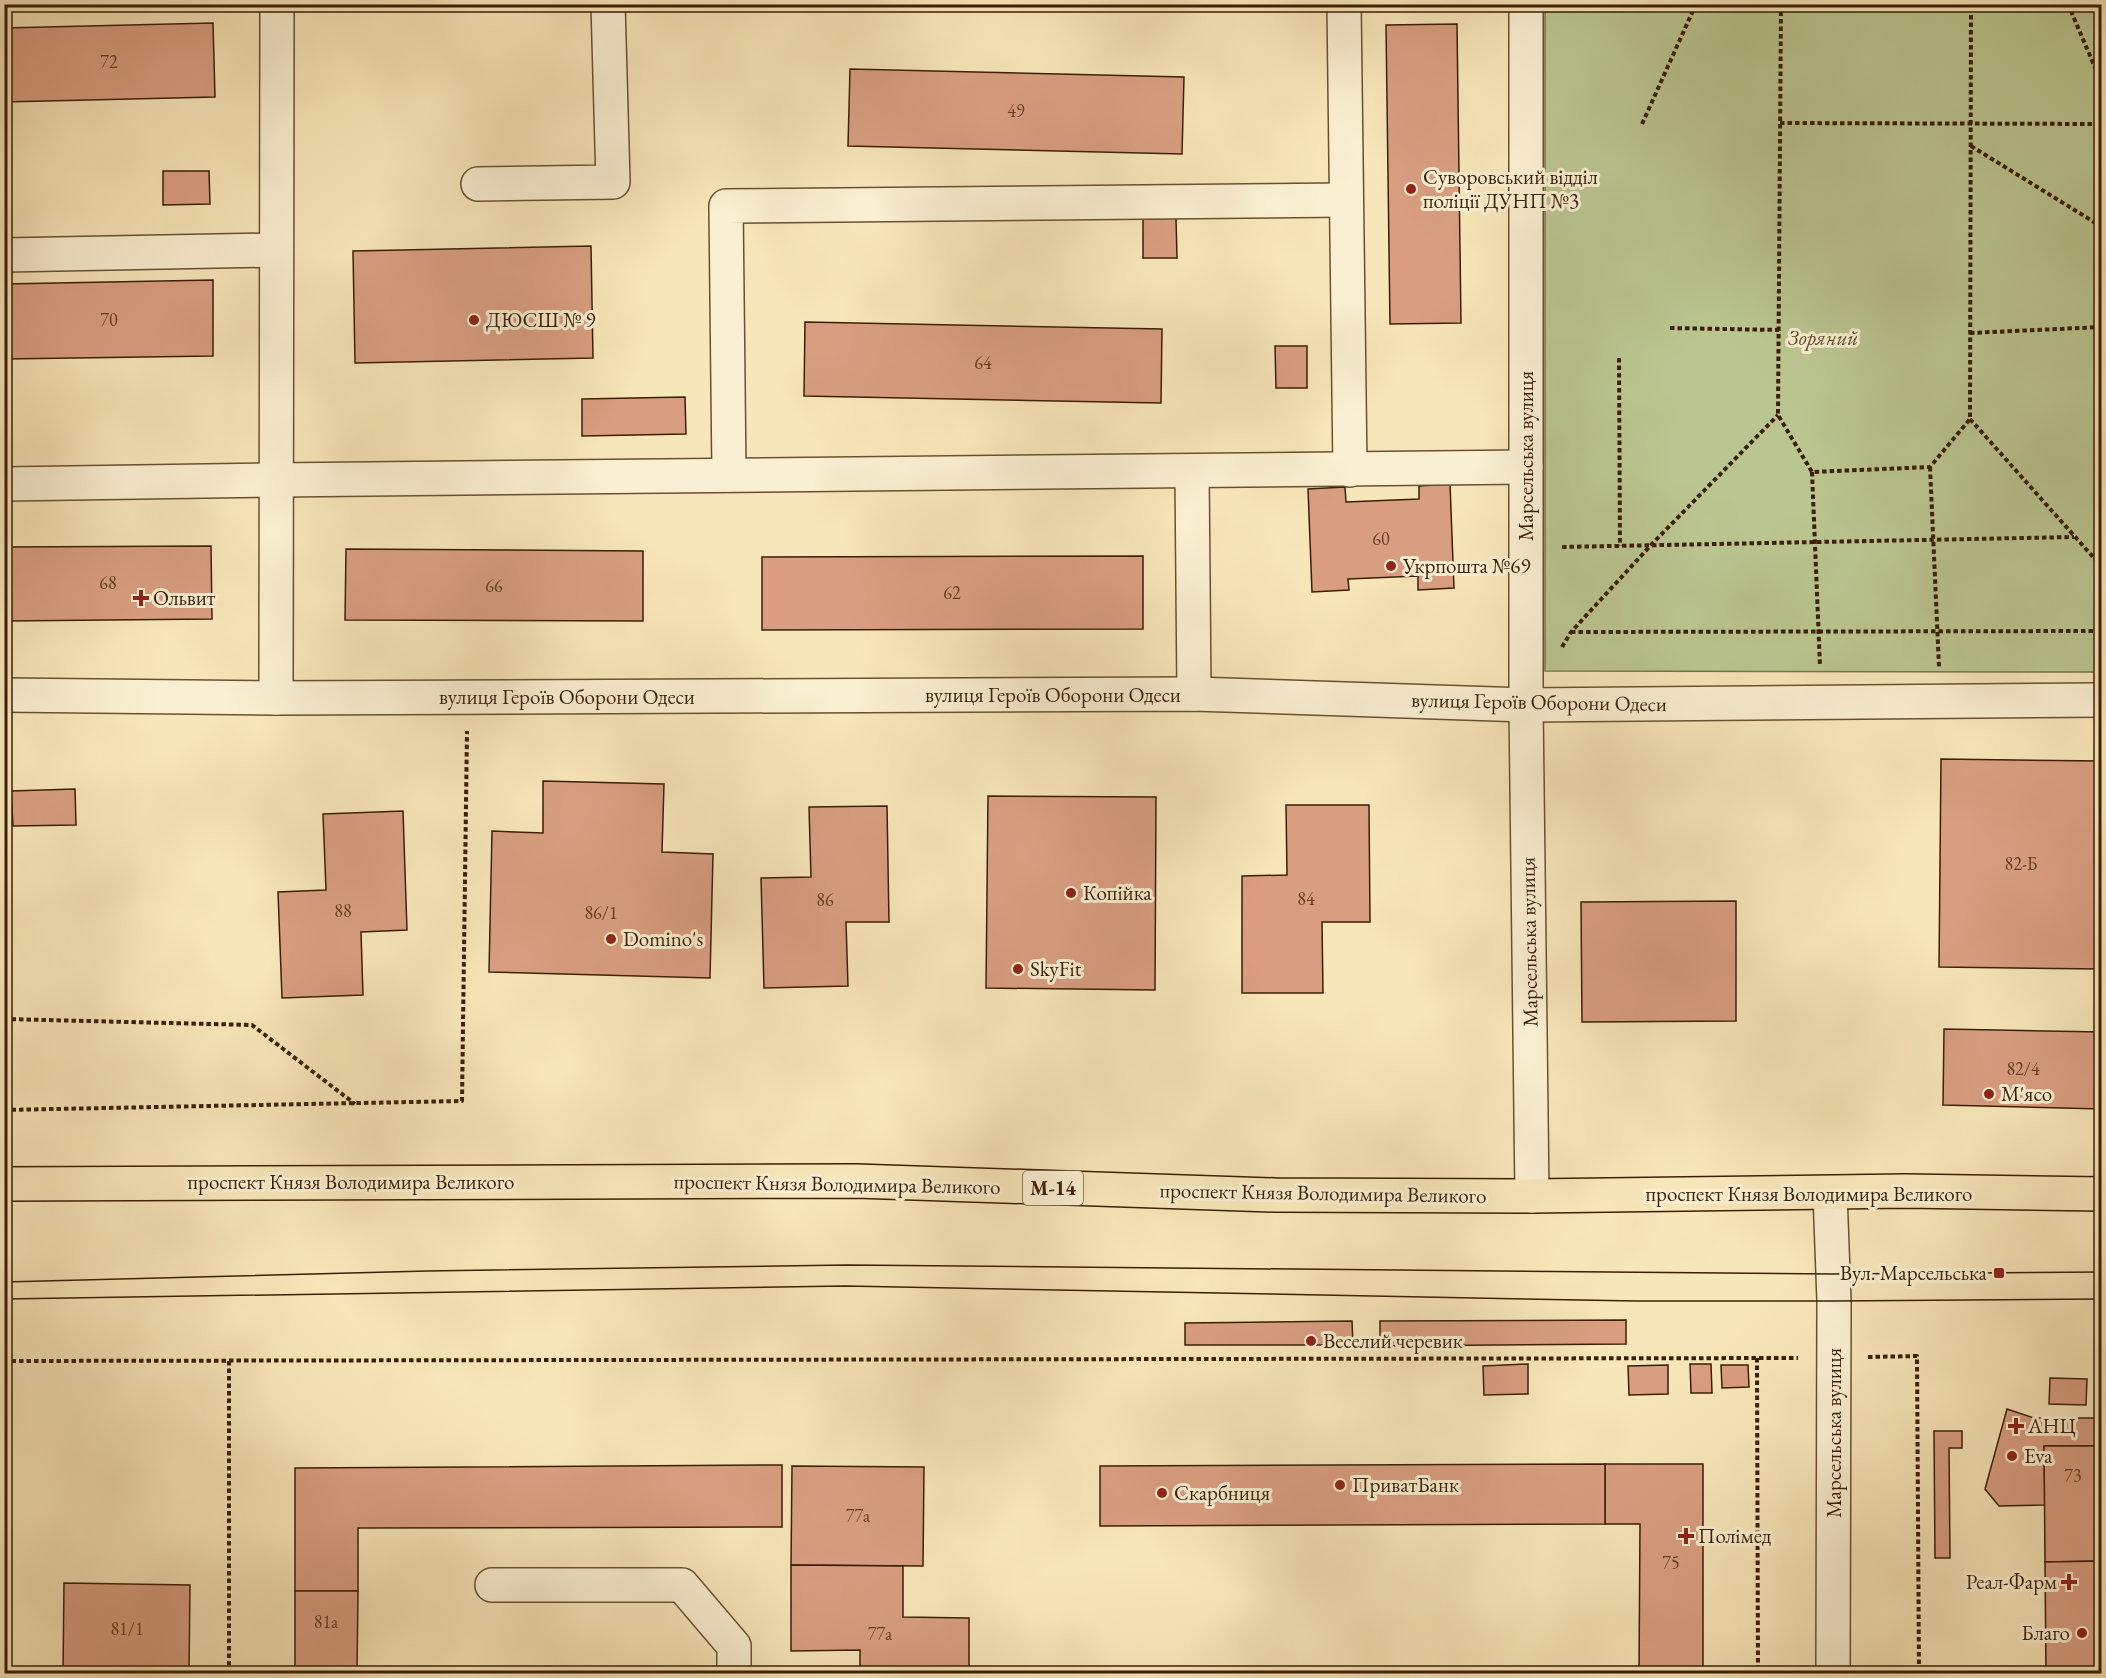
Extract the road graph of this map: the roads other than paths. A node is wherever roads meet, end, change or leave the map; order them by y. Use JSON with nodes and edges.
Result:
{"nodes":[{"id":1,"x":277,"y":4,"type":"edge"},
{"id":2,"x":608,"y":4,"type":"edge"},
{"id":3,"x":1344,"y":4,"type":"edge"},
{"id":4,"x":1526,"y":4,"type":"edge"},
{"id":5,"x":478,"y":184,"type":"dead end"},
{"id":6,"x":1346,"y":200,"type":"junction"},
{"id":7,"x":276,"y":250,"type":"junction"},
{"id":8,"x":4,"y":255,"type":"edge"},
{"id":9,"x":1526,"y":467,"type":"junction"},
{"id":10,"x":1350,"y":470,"type":"junction"},
{"id":11,"x":1192,"y":471,"type":"junction"},
{"id":12,"x":729,"y":475,"type":"junction"},
{"id":13,"x":275,"y":480,"type":"junction"},
{"id":14,"x":4,"y":484,"type":"edge"},
{"id":15,"x":1194,"y":694,"type":"junction"},
{"id":16,"x":4,"y":695,"type":"edge"},
{"id":17,"x":276,"y":698,"type":"junction"},
{"id":18,"x":2102,"y":700,"type":"edge"},
{"id":19,"x":1527,"y":705,"type":"junction"},
{"id":20,"x":4,"y":1184,"type":"edge"},
{"id":21,"x":1830,"y":1193,"type":"junction"},
{"id":22,"x":2102,"y":1194,"type":"edge"},
{"id":23,"x":1532,"y":1196,"type":"junction"},
{"id":24,"x":492,"y":1585,"type":"dead end"},
{"id":25,"x":734,"y":1674,"type":"edge"},
{"id":26,"x":1833,"y":1674,"type":"edge"}],
"edges":[{"from":1,"to":7,"type":"street"},
{"from":2,"to":5,"type":"street"},
{"from":3,"to":6,"type":"street"},
{"from":4,"to":9,"type":"street","name":"Марсельська вулиця"},
{"from":6,"to":10,"type":"street"},
{"from":6,"to":12,"type":"street"},
{"from":7,"to":8,"type":"street"},
{"from":7,"to":13,"type":"street"},
{"from":9,"to":10,"type":"street"},
{"from":9,"to":19,"type":"street","name":"Марсельська вулиця"},
{"from":10,"to":11,"type":"street"},
{"from":11,"to":12,"type":"street"},
{"from":11,"to":15,"type":"street"},
{"from":12,"to":13,"type":"street"},
{"from":13,"to":14,"type":"street"},
{"from":13,"to":17,"type":"street"},
{"from":15,"to":17,"type":"street","name":"вулиця Героїв Оборони Одеси"},
{"from":15,"to":19,"type":"street","name":"вулиця Героїв Оборони Одеси"},
{"from":16,"to":17,"type":"street","name":"вулиця Героїв Оборони Одеси"},
{"from":18,"to":19,"type":"street","name":"вулиця Героїв Оборони Одеси"},
{"from":19,"to":23,"type":"street","name":"Марсельська вулиця"},
{"from":20,"to":23,"type":"main road","name":"проспект Князя Володимира Великого","number":"М-14"},
{"from":21,"to":22,"type":"main road","name":"проспект Князя Володимира Великого","number":"М-14"},
{"from":21,"to":23,"type":"main road","name":"проспект Князя Володимира Великого","number":"М-14"},
{"from":21,"to":26,"type":"street","name":"Марсельська вулиця"},
{"from":24,"to":25,"type":"street"}]}
